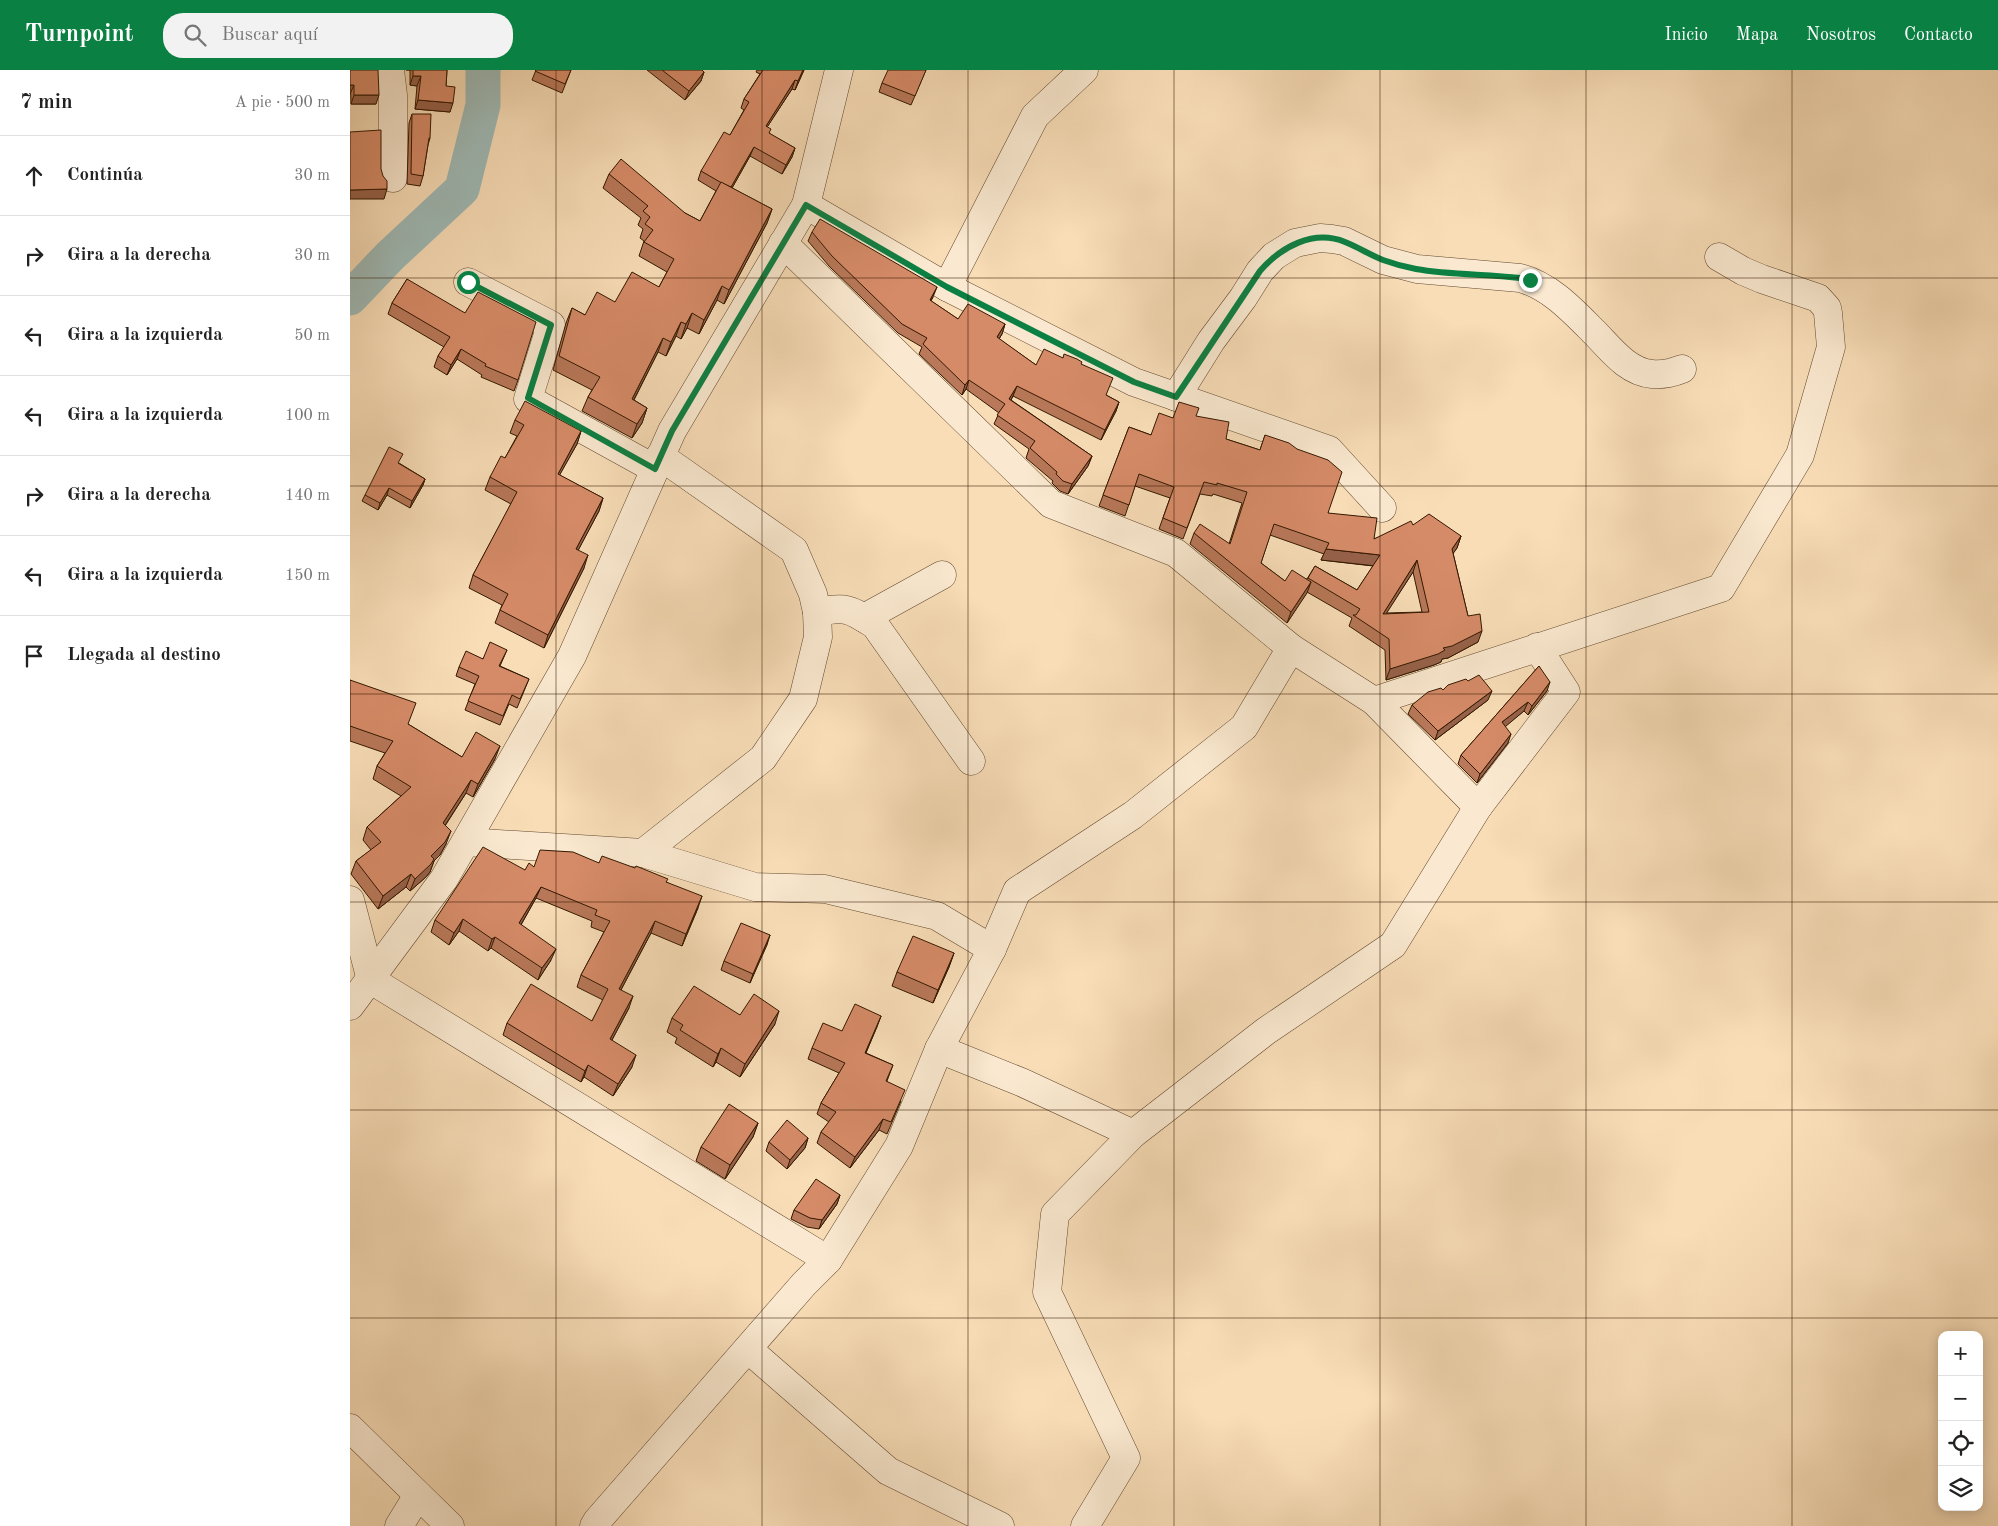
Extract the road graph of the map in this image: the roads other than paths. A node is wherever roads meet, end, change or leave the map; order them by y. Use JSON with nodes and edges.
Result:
{"nodes":[{"id":1,"x":390,"y":70,"type":"edge"},
{"id":2,"x":839,"y":70,"type":"edge"},
{"id":3,"x":1084,"y":70,"type":"edge"},
{"id":4,"x":393,"y":178,"type":"dead end"},
{"id":5,"x":806,"y":205,"type":"junction"},
{"id":6,"x":783,"y":243,"type":"junction"},
{"id":7,"x":1720,"y":258,"type":"dead end"},
{"id":8,"x":468,"y":282,"type":"dead end"},
{"id":9,"x":947,"y":287,"type":"junction"},
{"id":10,"x":1682,"y":369,"type":"dead end"},
{"id":11,"x":1176,"y":397,"type":"junction"},
{"id":12,"x":658,"y":462,"type":"junction"},
{"id":13,"x":1382,"y":508,"type":"dead end"},
{"id":14,"x":942,"y":575,"type":"dead end"},
{"id":15,"x":817,"y":612,"type":"junction"},
{"id":16,"x":864,"y":618,"type":"junction"},
{"id":17,"x":1537,"y":647,"type":"junction"},
{"id":18,"x":1291,"y":648,"type":"junction"},
{"id":19,"x":1374,"y":701,"type":"junction"},
{"id":20,"x":971,"y":761,"type":"dead end"},
{"id":21,"x":1478,"y":807,"type":"junction"},
{"id":22,"x":466,"y":842,"type":"junction"},
{"id":23,"x":643,"y":853,"type":"junction"},
{"id":24,"x":350,"y":900,"type":"edge"},
{"id":25,"x":992,"y":949,"type":"junction"},
{"id":26,"x":371,"y":980,"type":"junction"},
{"id":27,"x":350,"y":1006,"type":"edge"},
{"id":28,"x":939,"y":1049,"type":"junction"},
{"id":29,"x":1133,"y":1134,"type":"junction"},
{"id":30,"x":828,"y":1260,"type":"junction"},
{"id":31,"x":748,"y":1349,"type":"junction"},
{"id":32,"x":350,"y":1428,"type":"edge"},
{"id":33,"x":418,"y":1495,"type":"junction"},
{"id":34,"x":398,"y":1526,"type":"edge"},
{"id":35,"x":450,"y":1526,"type":"edge"},
{"id":36,"x":594,"y":1526,"type":"edge"},
{"id":37,"x":1000,"y":1526,"type":"edge"},
{"id":38,"x":1085,"y":1526,"type":"edge"}],
"edges":[{"from":1,"to":4,"type":"street"},
{"from":2,"to":5,"type":"street"},
{"from":3,"to":9,"type":"street"},
{"from":5,"to":6,"type":"street"},
{"from":5,"to":9,"type":"street"},
{"from":6,"to":12,"type":"street"},
{"from":6,"to":18,"type":"street"},
{"from":7,"to":17,"type":"street"},
{"from":8,"to":12,"type":"street"},
{"from":9,"to":11,"type":"street"},
{"from":10,"to":11,"type":"street"},
{"from":11,"to":13,"type":"street"},
{"from":12,"to":15,"type":"street"},
{"from":12,"to":22,"type":"street"},
{"from":14,"to":16,"type":"street"},
{"from":15,"to":16,"type":"street"},
{"from":15,"to":23,"type":"street"},
{"from":16,"to":20,"type":"street"},
{"from":17,"to":19,"type":"street"},
{"from":17,"to":21,"type":"street"},
{"from":18,"to":19,"type":"street"},
{"from":18,"to":25,"type":"street"},
{"from":19,"to":21,"type":"street"},
{"from":21,"to":29,"type":"street"},
{"from":22,"to":23,"type":"street"},
{"from":22,"to":26,"type":"street"},
{"from":23,"to":25,"type":"street"},
{"from":24,"to":26,"type":"street"},
{"from":25,"to":28,"type":"street"},
{"from":26,"to":27,"type":"street"},
{"from":26,"to":30,"type":"street"},
{"from":28,"to":29,"type":"street"},
{"from":28,"to":30,"type":"street"},
{"from":29,"to":38,"type":"street"},
{"from":30,"to":31,"type":"street"},
{"from":31,"to":36,"type":"street"},
{"from":31,"to":37,"type":"street"},
{"from":32,"to":33,"type":"street"},
{"from":33,"to":34,"type":"street"},
{"from":33,"to":35,"type":"street"}]}
